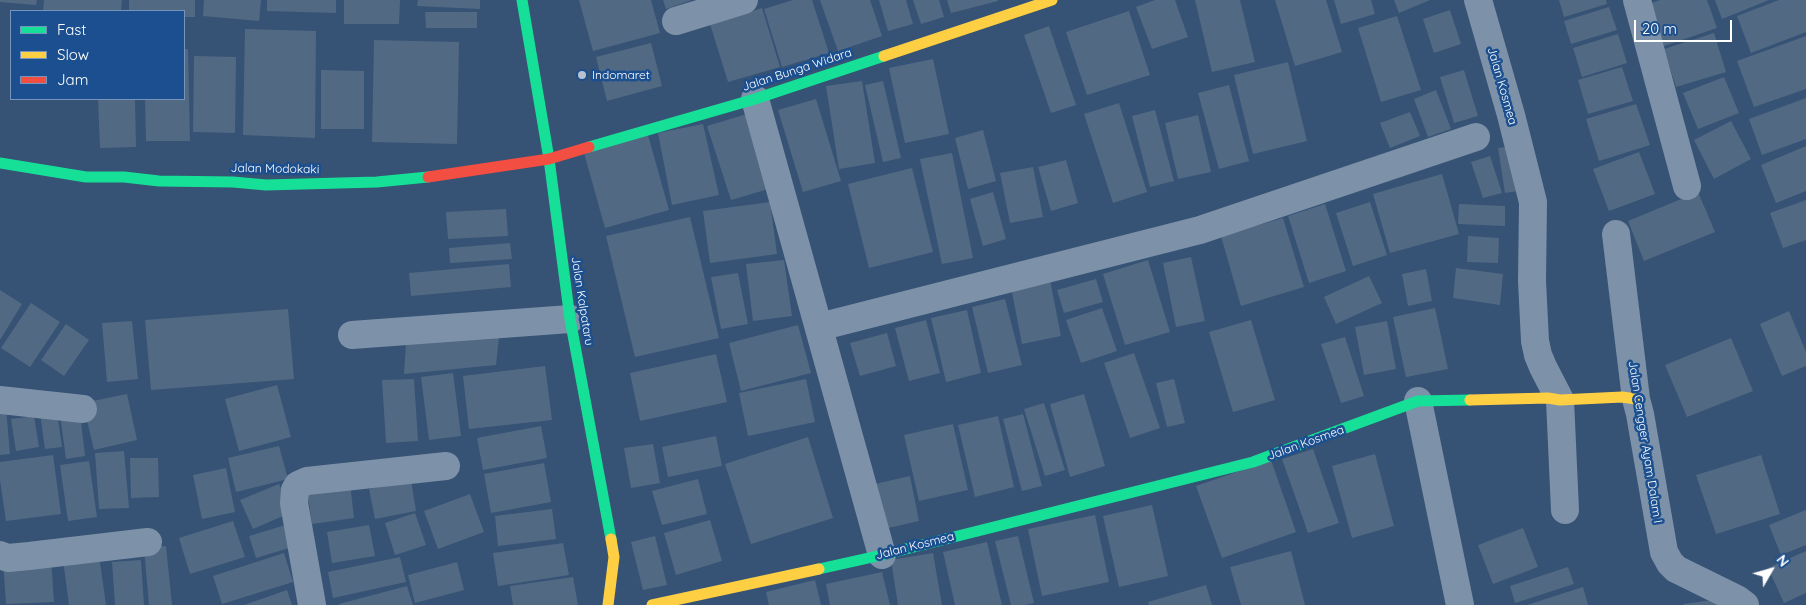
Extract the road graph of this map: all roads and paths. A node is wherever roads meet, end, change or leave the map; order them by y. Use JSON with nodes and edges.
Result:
{"nodes":[{"id":1,"x":522,"y":0,"type":"edge"},
{"id":2,"x":744,"y":0,"type":"edge"},
{"id":3,"x":1478,"y":0,"type":"edge"},
{"id":4,"x":1638,"y":0,"type":"edge"},
{"id":5,"x":1047,"y":1,"type":"edge"},
{"id":6,"x":676,"y":21,"type":"dead end"},
{"id":7,"x":755,"y":99,"type":"junction"},
{"id":8,"x":1476,"y":137,"type":"dead end"},
{"id":9,"x":548,"y":159,"type":"junction"},
{"id":10,"x":0,"y":163,"type":"edge"},
{"id":11,"x":1687,"y":186,"type":"dead end"},
{"id":12,"x":1616,"y":234,"type":"dead end"},
{"id":13,"x":570,"y":320,"type":"junction"},
{"id":14,"x":819,"y":327,"type":"junction"},
{"id":15,"x":352,"y":335,"type":"dead end"},
{"id":16,"x":1554,"y":399,"type":"junction"},
{"id":17,"x":1636,"y":399,"type":"junction"},
{"id":18,"x":0,"y":400,"type":"edge"},
{"id":19,"x":1418,"y":401,"type":"junction"},
{"id":20,"x":83,"y":410,"type":"dead end"},
{"id":21,"x":446,"y":466,"type":"dead end"},
{"id":22,"x":1565,"y":510,"type":"dead end"},
{"id":23,"x":148,"y":542,"type":"dead end"},
{"id":24,"x":0,"y":555,"type":"edge"},
{"id":25,"x":882,"y":555,"type":"junction"},
{"id":26,"x":312,"y":605,"type":"edge"},
{"id":27,"x":608,"y":605,"type":"edge"},
{"id":28,"x":652,"y":605,"type":"edge"},
{"id":29,"x":1460,"y":605,"type":"edge"},
{"id":30,"x":1745,"y":605,"type":"edge"}],
"edges":[{"from":1,"to":9,"type":"street","name":"Jalan Kalpataru"},
{"from":2,"to":6,"type":"street"},
{"from":3,"to":16,"type":"street","name":"Jalan Kosmea"},
{"from":4,"to":11,"type":"street"},
{"from":5,"to":7,"type":"street","name":"Jalan Bunga Widara"},
{"from":7,"to":9,"type":"street","name":"Jalan Bunga Widara"},
{"from":7,"to":14,"type":"street"},
{"from":8,"to":14,"type":"street"},
{"from":9,"to":10,"type":"street","name":"Jalan Modokaki"},
{"from":9,"to":13,"type":"street","name":"Jalan Kalpataru"},
{"from":12,"to":17,"type":"street","name":"Jalan Cengger Ayam Dalam I"},
{"from":13,"to":15,"type":"street"},
{"from":13,"to":27,"type":"street","name":"Jalan Kalpataru"},
{"from":14,"to":25,"type":"street"},
{"from":16,"to":17,"type":"street"},
{"from":16,"to":19,"type":"street","name":"Jalan Kosmea"},
{"from":16,"to":22,"type":"street"},
{"from":17,"to":30,"type":"street","name":"Jalan Cengger Ayam Dalam I"},
{"from":18,"to":20,"type":"street"},
{"from":19,"to":25,"type":"street","name":"Jalan Kosmea"},
{"from":19,"to":29,"type":"street"},
{"from":21,"to":26,"type":"street"},
{"from":23,"to":24,"type":"street"},
{"from":25,"to":28,"type":"street","name":"Jalan Kosmea"}]}
